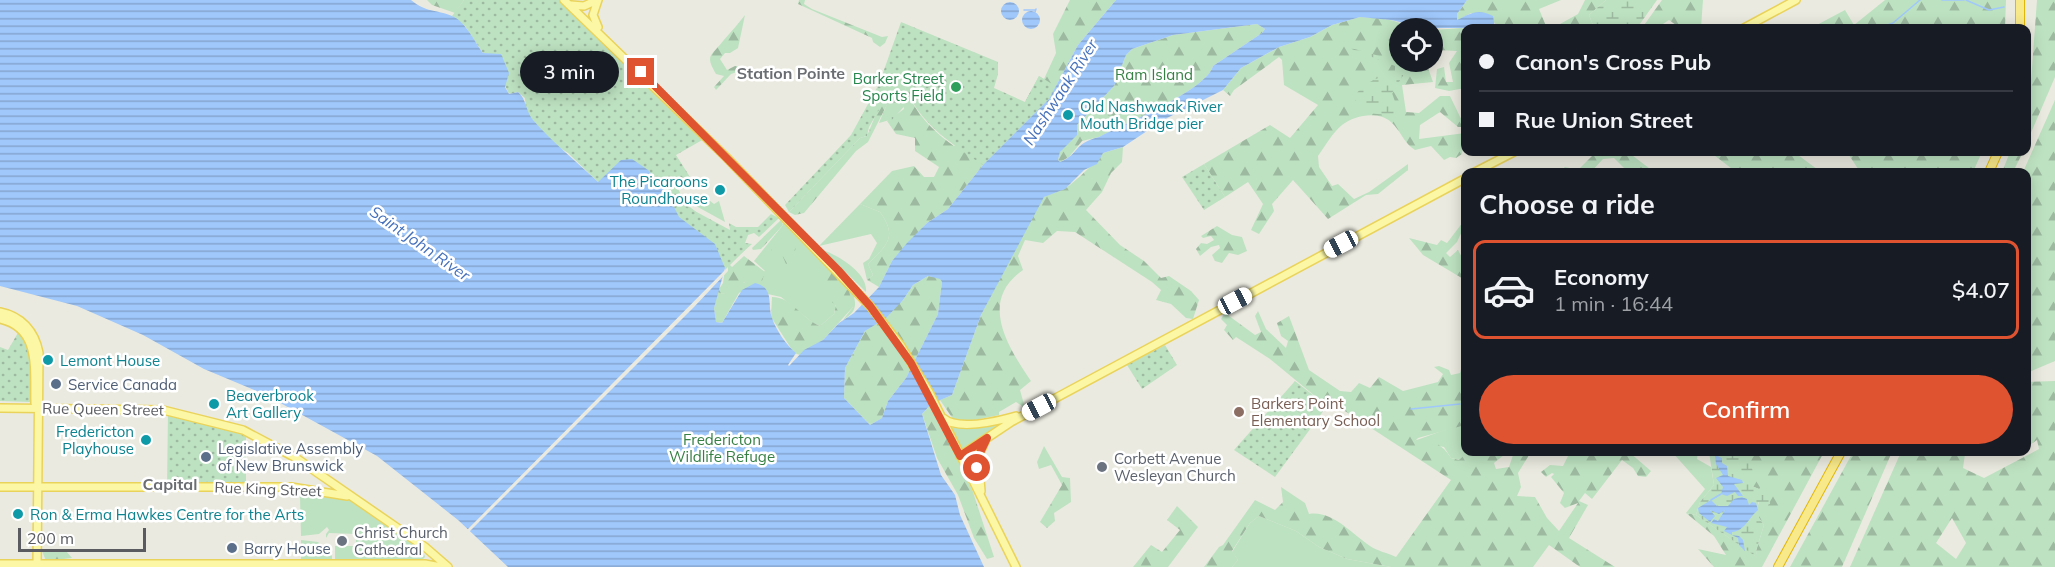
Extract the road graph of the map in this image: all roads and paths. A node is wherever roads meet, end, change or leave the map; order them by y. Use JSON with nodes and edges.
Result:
{"nodes":[{"id":1,"x":597,"y":0,"type":"edge"},
{"id":2,"x":1796,"y":0,"type":"edge"},
{"id":3,"x":2020,"y":0,"type":"edge"},
{"id":4,"x":565,"y":1,"type":"edge"},
{"id":5,"x":583,"y":17,"type":"junction"},
{"id":6,"x":1751,"y":24,"type":"edge"},
{"id":7,"x":2020,"y":24,"type":"edge"},
{"id":8,"x":602,"y":34,"type":"junction"},
{"id":9,"x":1506,"y":156,"type":"edge"},
{"id":10,"x":1483,"y":168,"type":"edge"},
{"id":11,"x":1461,"y":181,"type":"edge"},
{"id":12,"x":0,"y":312,"type":"edge"},
{"id":13,"x":0,"y":319,"type":"edge"},
{"id":14,"x":40,"y":396,"type":"junction"},
{"id":15,"x":0,"y":408,"type":"edge"},
{"id":16,"x":38,"y":408,"type":"junction"},
{"id":17,"x":56,"y":408,"type":"junction"},
{"id":18,"x":1028,"y":413,"type":"junction"},
{"id":19,"x":942,"y":416,"type":"junction"},
{"id":20,"x":987,"y":438,"type":"junction"},
{"id":21,"x":960,"y":456,"type":"junction"},
{"id":22,"x":1839,"y":456,"type":"edge"},
{"id":23,"x":0,"y":487,"type":"edge"},
{"id":24,"x":38,"y":487,"type":"junction"},
{"id":25,"x":355,"y":498,"type":"junction"},
{"id":26,"x":982,"y":500,"type":"junction"},
{"id":27,"x":425,"y":547,"type":"junction"},
{"id":28,"x":439,"y":559,"type":"junction"},
{"id":29,"x":0,"y":564,"type":"edge"},
{"id":30,"x":37,"y":565,"type":"edge"},
{"id":31,"x":438,"y":567,"type":"edge"},
{"id":32,"x":448,"y":567,"type":"edge"},
{"id":33,"x":1016,"y":567,"type":"edge"},
{"id":34,"x":1778,"y":567,"type":"edge"}],
"edges":[{"from":1,"to":4,"type":"main road"},
{"from":1,"to":5,"type":"main road"},
{"from":1,"to":8,"type":"main road"},
{"from":2,"to":6,"type":"main road"},
{"from":3,"to":7,"type":"highway"},
{"from":4,"to":5,"type":"main road"},
{"from":5,"to":8,"type":"main road"},
{"from":8,"to":19,"type":"main road"},
{"from":9,"to":10,"type":"main road"},
{"from":11,"to":18,"type":"main road"},
{"from":12,"to":14,"type":"main road"},
{"from":13,"to":16,"type":"main road"},
{"from":14,"to":16,"type":"main road"},
{"from":14,"to":17,"type":"main road"},
{"from":15,"to":16,"type":"main road","name":"Rue Queen Street"},
{"from":16,"to":17,"type":"main road","name":"Rue Queen Street"},
{"from":16,"to":24,"type":"main road"},
{"from":17,"to":25,"type":"main road","name":"Rue Queen Street"},
{"from":18,"to":19,"type":"main road"},
{"from":18,"to":20,"type":"main road"},
{"from":19,"to":21,"type":"main road"},
{"from":20,"to":21,"type":"main road"},
{"from":20,"to":26,"type":"main road"},
{"from":21,"to":26,"type":"main road"},
{"from":22,"to":34,"type":"highway"},
{"from":23,"to":24,"type":"main road","name":"Rue King Street"},
{"from":24,"to":25,"type":"main road","name":"Rue King Street"},
{"from":24,"to":30,"type":"main road"},
{"from":25,"to":27,"type":"main road","name":"Rue Queen Street"},
{"from":26,"to":33,"type":"main road"},
{"from":27,"to":28,"type":"main road","name":"Rue Queen Street"},
{"from":27,"to":31,"type":"main road"},
{"from":28,"to":31,"type":"main road"},
{"from":28,"to":32,"type":"main road","name":"Rue Queen Street"},
{"from":29,"to":30,"type":"main road"},
{"from":30,"to":31,"type":"main road"}]}
